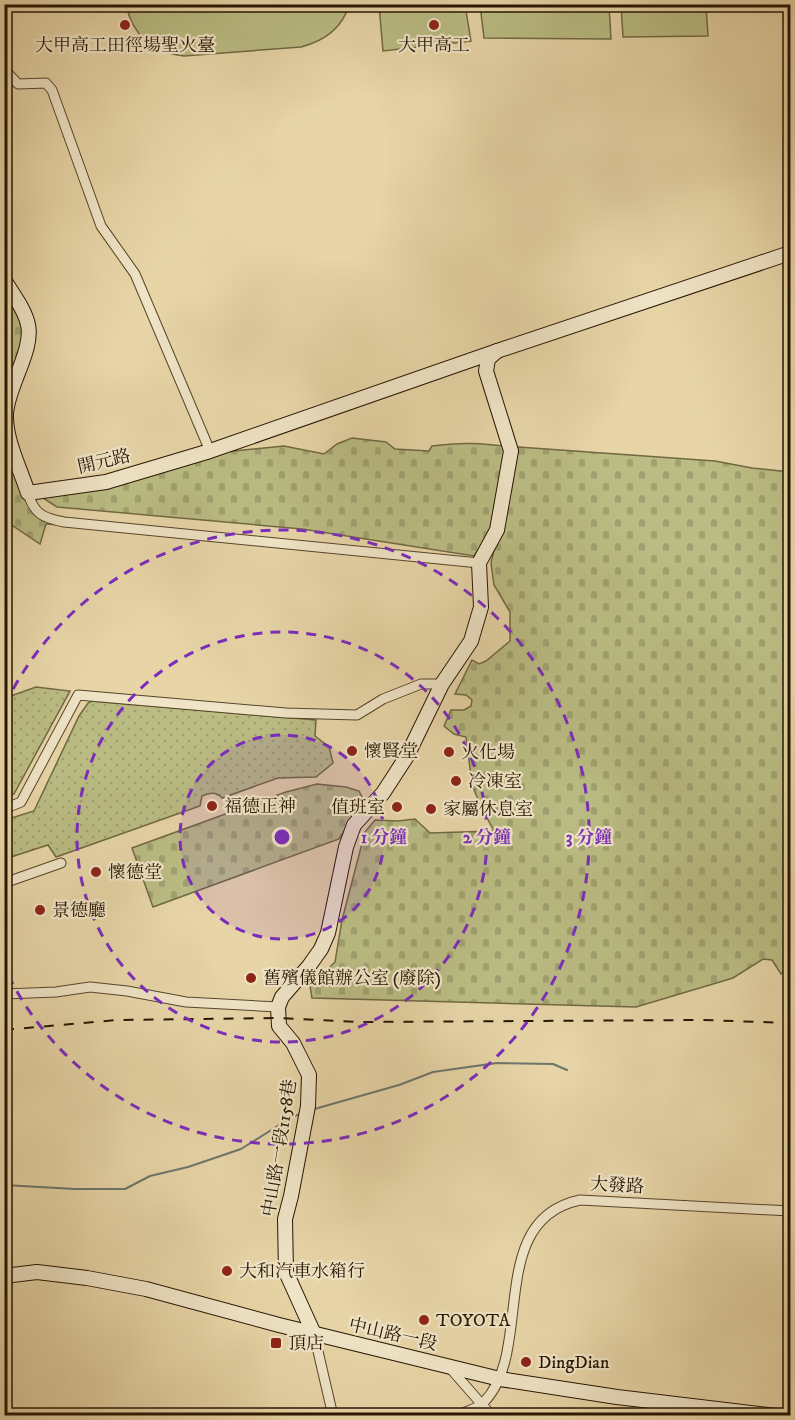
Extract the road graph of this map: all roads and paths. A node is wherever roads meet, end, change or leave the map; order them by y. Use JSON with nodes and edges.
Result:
{"nodes":[{"id":1,"x":4,"y":69,"type":"edge"},
{"id":2,"x":790,"y":253,"type":"edge"},
{"id":3,"x":4,"y":280,"type":"edge"},
{"id":4,"x":497,"y":351,"type":"junction"},
{"id":5,"x":210,"y":451,"type":"junction"},
{"id":6,"x":28,"y":493,"type":"junction"},
{"id":7,"x":479,"y":562,"type":"junction"},
{"id":8,"x":442,"y":684,"type":"junction"},
{"id":9,"x":4,"y":809,"type":"edge"},
{"id":10,"x":60,"y":863,"type":"dead end"},
{"id":11,"x":4,"y":883,"type":"edge"},
{"id":12,"x":4,"y":994,"type":"edge"},
{"id":13,"x":278,"y":1007,"type":"junction"},
{"id":14,"x":790,"y":1211,"type":"edge"},
{"id":15,"x":4,"y":1276,"type":"edge"},
{"id":16,"x":314,"y":1334,"type":"junction"},
{"id":17,"x":447,"y":1365,"type":"junction"},
{"id":18,"x":500,"y":1378,"type":"junction"},
{"id":19,"x":483,"y":1404,"type":"junction"},
{"id":20,"x":333,"y":1416,"type":"edge"},
{"id":21,"x":455,"y":1416,"type":"edge"},
{"id":22,"x":492,"y":1416,"type":"edge"},
{"id":23,"x":777,"y":1416,"type":"edge"}],
"edges":[{"from":1,"to":5,"type":"street"},
{"from":2,"to":4,"type":"street","name":"開元路"},
{"from":3,"to":6,"type":"street"},
{"from":4,"to":5,"type":"street","name":"開元路"},
{"from":4,"to":7,"type":"street"},
{"from":5,"to":6,"type":"street","name":"開元路"},
{"from":6,"to":7,"type":"street"},
{"from":7,"to":8,"type":"street"},
{"from":8,"to":9,"type":"street"},
{"from":8,"to":13,"type":"street"},
{"from":10,"to":11,"type":"street"},
{"from":12,"to":13,"type":"street"},
{"from":13,"to":16,"type":"street","name":"中山路一段1158巷"},
{"from":14,"to":18,"type":"street","name":"大發路"},
{"from":15,"to":16,"type":"street","name":"中山路一段"},
{"from":16,"to":17,"type":"street","name":"中山路一段"},
{"from":16,"to":20,"type":"street"},
{"from":17,"to":18,"type":"street","name":"中山路一段"},
{"from":17,"to":19,"type":"street"},
{"from":18,"to":19,"type":"street","name":"大發路"},
{"from":18,"to":23,"type":"street","name":"中山路一段"},
{"from":19,"to":21,"type":"street"},
{"from":19,"to":22,"type":"street"}]}
